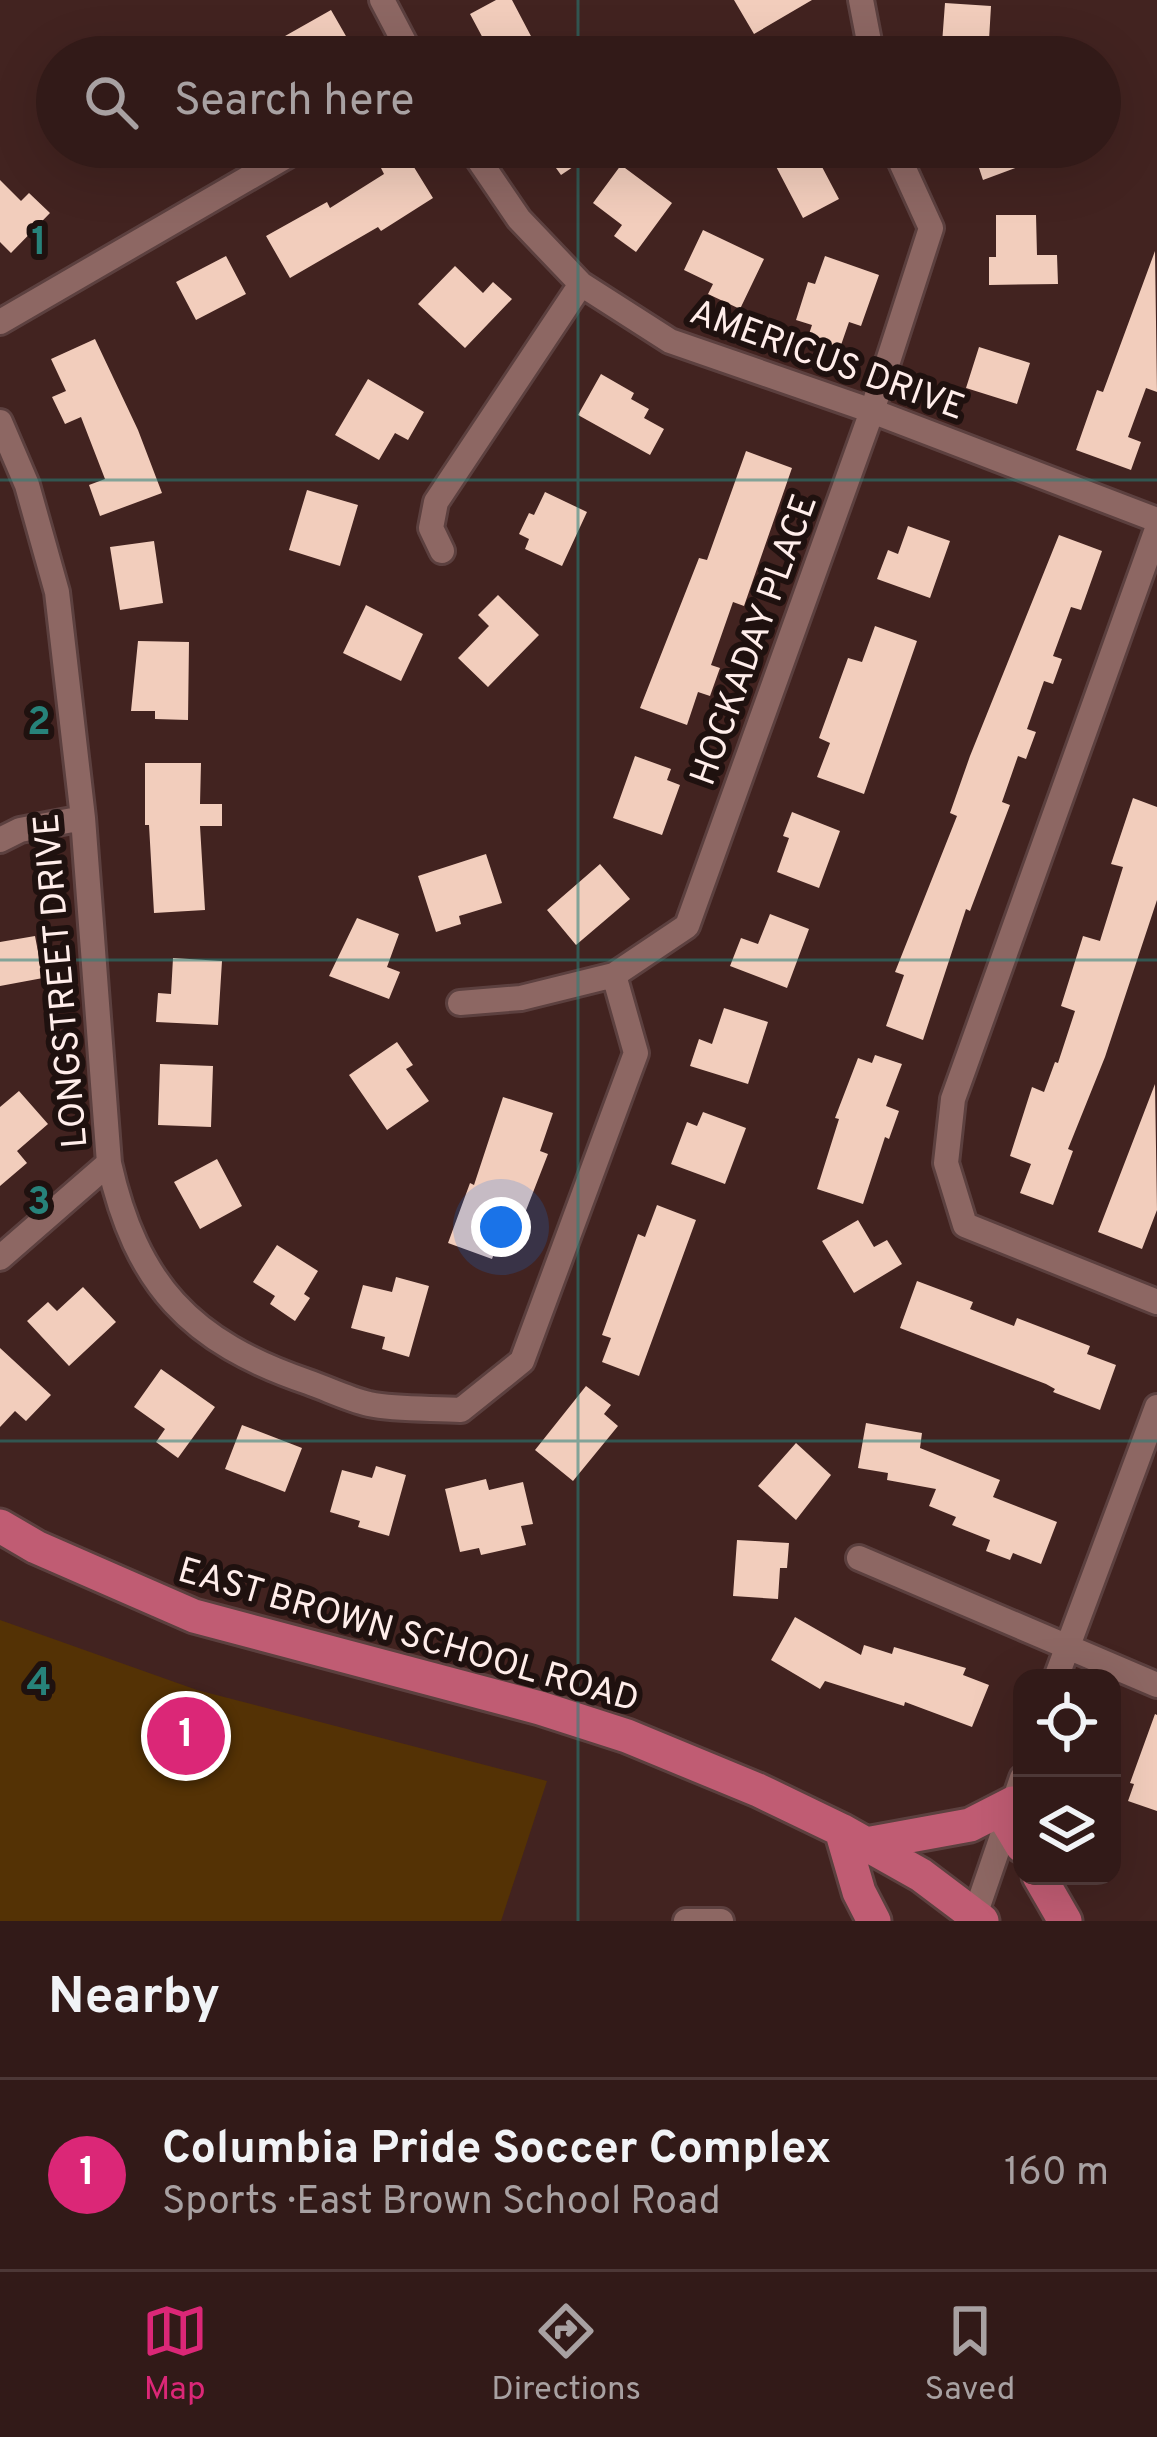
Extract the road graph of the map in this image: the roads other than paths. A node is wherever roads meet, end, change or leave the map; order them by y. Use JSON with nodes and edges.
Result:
{"nodes":[{"id":1,"x":382,"y":0,"type":"edge"},
{"id":2,"x":861,"y":0,"type":"edge"},
{"id":3,"x":401,"y":36,"type":"edge"},
{"id":4,"x":868,"y":36,"type":"edge"},
{"id":5,"x":266,"y":168,"type":"edge"},
{"id":6,"x":484,"y":168,"type":"edge"},
{"id":7,"x":904,"y":168,"type":"edge"},
{"id":8,"x":581,"y":284,"type":"junction"},
{"id":9,"x":0,"y":322,"type":"edge"},
{"id":10,"x":872,"y":411,"type":"junction"},
{"id":11,"x":0,"y":422,"type":"edge"},
{"id":12,"x":1157,"y":520,"type":"edge"},
{"id":13,"x":1157,"y":529,"type":"edge"},
{"id":14,"x":442,"y":551,"type":"dead end"},
{"id":15,"x":83,"y":818,"type":"junction"},
{"id":16,"x":0,"y":840,"type":"edge"},
{"id":17,"x":614,"y":975,"type":"junction"},
{"id":18,"x":460,"y":1004,"type":"dead end"},
{"id":19,"x":109,"y":1162,"type":"junction"},
{"id":20,"x":0,"y":1258,"type":"edge"},
{"id":21,"x":1157,"y":1302,"type":"edge"},
{"id":22,"x":1157,"y":1407,"type":"edge"},
{"id":23,"x":0,"y":1526,"type":"edge"},
{"id":24,"x":859,"y":1558,"type":"dead end"},
{"id":25,"x":1068,"y":1644,"type":"junction"},
{"id":26,"x":1059,"y":1669,"type":"edge"},
{"id":27,"x":1157,"y":1685,"type":"edge"},
{"id":28,"x":1013,"y":1813,"type":"edge"},
{"id":29,"x":1013,"y":1820,"type":"edge"},
{"id":30,"x":853,"y":1837,"type":"junction"},
{"id":31,"x":1044,"y":1885,"type":"edge"},
{"id":32,"x":977,"y":1919,"type":"edge"},
{"id":33,"x":686,"y":1921,"type":"edge"},
{"id":34,"x":721,"y":1921,"type":"edge"},
{"id":35,"x":874,"y":1921,"type":"edge"},
{"id":36,"x":1065,"y":1921,"type":"edge"}],
"edges":[{"from":1,"to":3,"type":"street"},
{"from":2,"to":4,"type":"street"},
{"from":5,"to":9,"type":"street"},
{"from":6,"to":8,"type":"street","name":"AMERICUS DRIVE"},
{"from":7,"to":10,"type":"street","name":"HOCKADAY PLACE"},
{"from":8,"to":10,"type":"street","name":"AMERICUS DRIVE"},
{"from":8,"to":14,"type":"street"},
{"from":10,"to":12,"type":"street","name":"AMERICUS DRIVE"},
{"from":10,"to":17,"type":"street","name":"HOCKADAY PLACE"},
{"from":11,"to":15,"type":"street","name":"LONGSTREET DRIVE"},
{"from":13,"to":21,"type":"street"},
{"from":15,"to":16,"type":"street"},
{"from":15,"to":19,"type":"street","name":"LONGSTREET DRIVE"},
{"from":17,"to":18,"type":"street","name":"HOCKADAY PLACE"},
{"from":17,"to":19,"type":"street","name":"LONGSTREET DRIVE"},
{"from":19,"to":20,"type":"street"},
{"from":22,"to":25,"type":"street"},
{"from":23,"to":30,"type":"main road","name":"EAST BROWN SCHOOL ROAD"},
{"from":24,"to":25,"type":"street"},
{"from":25,"to":26,"type":"street"},
{"from":25,"to":27,"type":"street"},
{"from":28,"to":30,"type":"main road"},
{"from":29,"to":32,"type":"street"},
{"from":30,"to":32,"type":"main road","name":"EAST BROWN SCHOOL ROAD"},
{"from":30,"to":35,"type":"main road"},
{"from":31,"to":36,"type":"main road"},
{"from":33,"to":34,"type":"street"}]}
